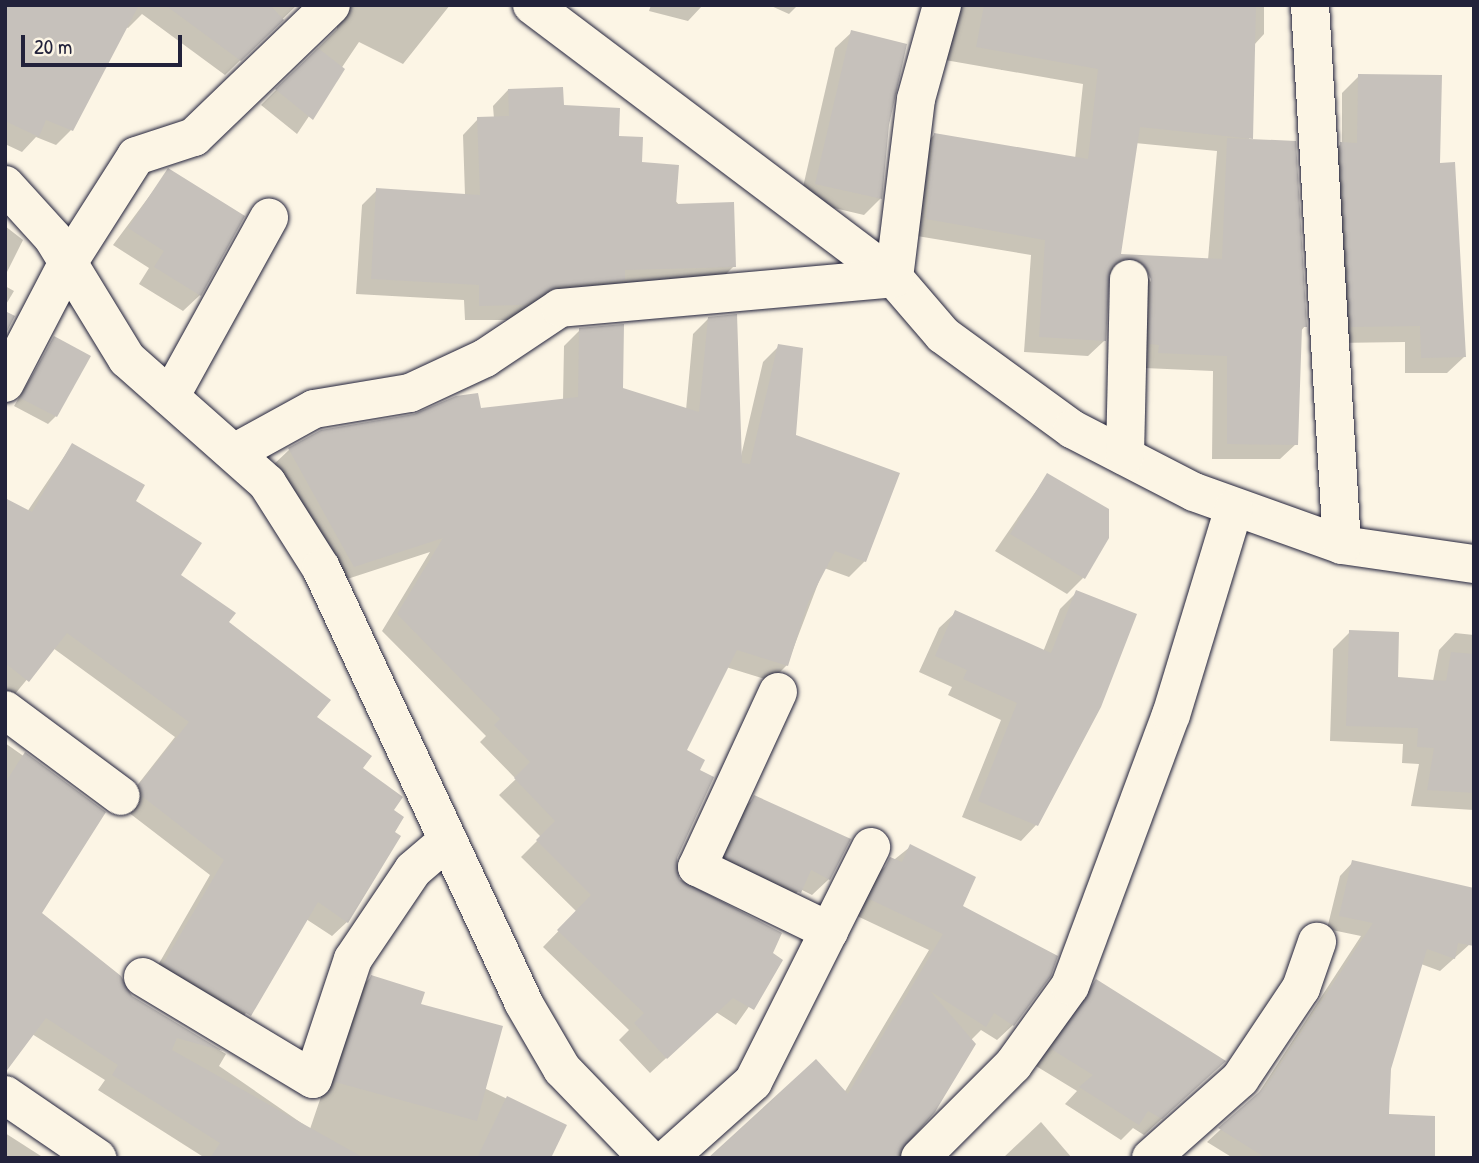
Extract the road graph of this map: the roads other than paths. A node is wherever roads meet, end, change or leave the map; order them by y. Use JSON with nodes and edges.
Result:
{"nodes":[{"id":1,"x":331,"y":5,"type":"edge"},
{"id":2,"x":532,"y":5,"type":"edge"},
{"id":3,"x":942,"y":5,"type":"edge"},
{"id":4,"x":1310,"y":5,"type":"edge"},
{"id":5,"x":5,"y":185,"type":"edge"},
{"id":6,"x":269,"y":218,"type":"dead end"},
{"id":7,"x":66,"y":266,"type":"junction"},
{"id":8,"x":894,"y":278,"type":"junction"},
{"id":9,"x":1129,"y":279,"type":"dead end"},
{"id":10,"x":5,"y":383,"type":"edge"},
{"id":11,"x":170,"y":397,"type":"junction"},
{"id":12,"x":234,"y":453,"type":"junction"},
{"id":13,"x":1125,"y":456,"type":"junction"},
{"id":14,"x":1234,"y":508,"type":"junction"},
{"id":15,"x":1342,"y":545,"type":"junction"},
{"id":16,"x":1474,"y":564,"type":"edge"},
{"id":17,"x":778,"y":692,"type":"dead end"},
{"id":18,"x":5,"y":710,"type":"edge"},
{"id":19,"x":121,"y":796,"type":"dead end"},
{"id":20,"x":448,"y":840,"type":"junction"},
{"id":21,"x":871,"y":847,"type":"dead end"},
{"id":22,"x":829,"y":931,"type":"junction"},
{"id":23,"x":1317,"y":942,"type":"dead end"},
{"id":24,"x":143,"y":977,"type":"dead end"},
{"id":25,"x":5,"y":1095,"type":"edge"},
{"id":26,"x":619,"y":1143,"type":"edge"},
{"id":27,"x":1171,"y":1152,"type":"edge"},
{"id":28,"x":97,"y":1158,"type":"edge"},
{"id":29,"x":648,"y":1158,"type":"edge"},
{"id":30,"x":668,"y":1158,"type":"edge"},
{"id":31,"x":920,"y":1158,"type":"edge"}],
"edges":[{"from":1,"to":7,"type":"street"},
{"from":2,"to":8,"type":"street"},
{"from":3,"to":8,"type":"street"},
{"from":4,"to":15,"type":"street"},
{"from":5,"to":7,"type":"street"},
{"from":6,"to":11,"type":"street"},
{"from":7,"to":10,"type":"street"},
{"from":7,"to":11,"type":"street"},
{"from":8,"to":12,"type":"street"},
{"from":8,"to":13,"type":"street"},
{"from":9,"to":13,"type":"street"},
{"from":11,"to":12,"type":"street"},
{"from":12,"to":20,"type":"street"},
{"from":13,"to":14,"type":"street"},
{"from":14,"to":15,"type":"street"},
{"from":14,"to":31,"type":"street"},
{"from":15,"to":16,"type":"street"},
{"from":17,"to":22,"type":"street"},
{"from":18,"to":19,"type":"street"},
{"from":20,"to":24,"type":"street"},
{"from":20,"to":26,"type":"street"},
{"from":21,"to":22,"type":"street"},
{"from":22,"to":30,"type":"street"},
{"from":23,"to":27,"type":"street"},
{"from":25,"to":28,"type":"street"},
{"from":26,"to":29,"type":"street"}]}
